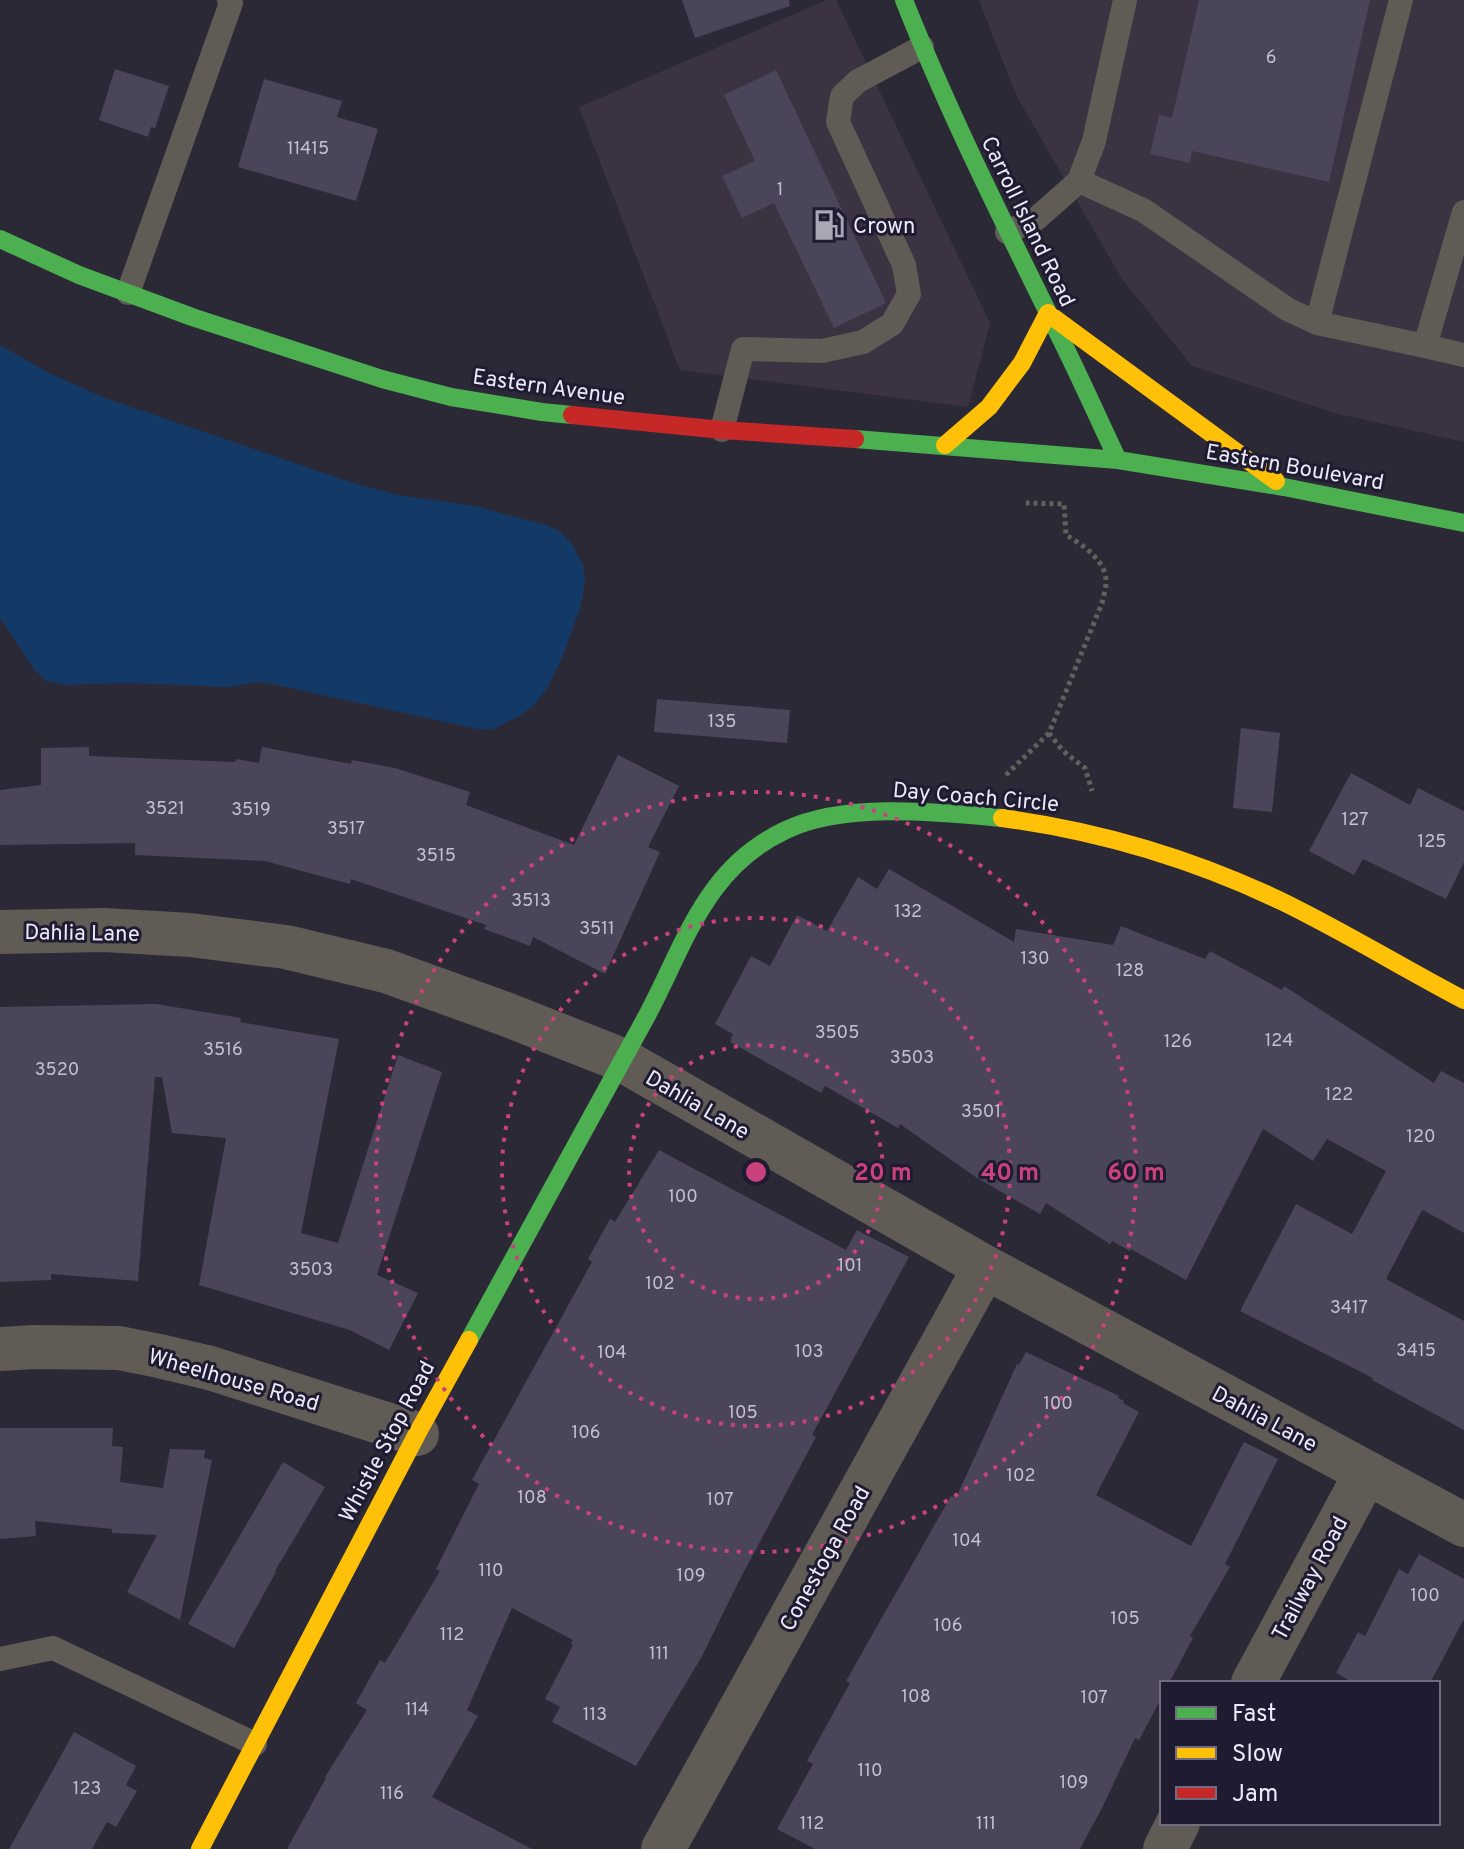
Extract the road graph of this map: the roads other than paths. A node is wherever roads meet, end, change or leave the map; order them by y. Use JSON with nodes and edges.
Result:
{"nodes":[{"id":1,"x":229,"y":0,"type":"edge"},
{"id":2,"x":904,"y":0,"type":"edge"},
{"id":3,"x":1125,"y":0,"type":"edge"},
{"id":4,"x":1401,"y":0,"type":"edge"},
{"id":5,"x":922,"y":47,"type":"junction"},
{"id":6,"x":1079,"y":181,"type":"junction"},
{"id":7,"x":1464,"y":212,"type":"edge"},
{"id":8,"x":1007,"y":232,"type":"junction"},
{"id":9,"x":0,"y":239,"type":"edge"},
{"id":10,"x":128,"y":293,"type":"junction"},
{"id":11,"x":1048,"y":313,"type":"junction"},
{"id":12,"x":1317,"y":323,"type":"junction"},
{"id":13,"x":1425,"y":346,"type":"junction"},
{"id":14,"x":1464,"y":355,"type":"edge"},
{"id":15,"x":722,"y":430,"type":"junction"},
{"id":16,"x":945,"y":445,"type":"junction"},
{"id":17,"x":1118,"y":460,"type":"junction"},
{"id":18,"x":1284,"y":487,"type":"junction"},
{"id":19,"x":1464,"y":523,"type":"edge"},
{"id":20,"x":0,"y":932,"type":"edge"},
{"id":21,"x":1464,"y":1000,"type":"edge"},
{"id":22,"x":622,"y":1060,"type":"junction"},
{"id":23,"x":985,"y":1267,"type":"junction"},
{"id":24,"x":0,"y":1349,"type":"edge"},
{"id":25,"x":417,"y":1434,"type":"junction"},
{"id":26,"x":1366,"y":1473,"type":"junction"},
{"id":27,"x":1464,"y":1525,"type":"edge"},
{"id":28,"x":0,"y":1659,"type":"edge"},
{"id":29,"x":1254,"y":1681,"type":"edge"},
{"id":30,"x":255,"y":1744,"type":"junction"},
{"id":31,"x":1177,"y":1825,"type":"edge"},
{"id":32,"x":200,"y":1849,"type":"edge"},
{"id":33,"x":663,"y":1849,"type":"edge"},
{"id":34,"x":1165,"y":1849,"type":"edge"}],
"edges":[{"from":1,"to":10,"type":"lane"},
{"from":2,"to":5,"type":"street","name":"Carroll Island Road"},
{"from":3,"to":6,"type":"lane"},
{"from":4,"to":12,"type":"lane"},
{"from":5,"to":8,"type":"street","name":"Carroll Island Road"},
{"from":5,"to":15,"type":"lane"},
{"from":6,"to":8,"type":"lane"},
{"from":6,"to":12,"type":"lane"},
{"from":7,"to":13,"type":"lane"},
{"from":8,"to":11,"type":"street","name":"Carroll Island Road"},
{"from":9,"to":10,"type":"street","name":"Eastern Avenue"},
{"from":10,"to":15,"type":"street","name":"Eastern Avenue"},
{"from":11,"to":16,"type":"street"},
{"from":11,"to":17,"type":"street","name":"Carroll Island Road"},
{"from":11,"to":18,"type":"street"},
{"from":12,"to":13,"type":"lane"},
{"from":13,"to":14,"type":"lane"},
{"from":15,"to":16,"type":"street","name":"Eastern Avenue"},
{"from":16,"to":17,"type":"street","name":"Eastern Avenue"},
{"from":17,"to":18,"type":"street","name":"Eastern Boulevard"},
{"from":18,"to":19,"type":"street","name":"Eastern Boulevard"},
{"from":20,"to":22,"type":"street","name":"Dahlia Lane"},
{"from":21,"to":22,"type":"street","name":"Day Coach Circle"},
{"from":22,"to":23,"type":"street","name":"Dahlia Lane"},
{"from":22,"to":25,"type":"street","name":"Whistle Stop Road"},
{"from":23,"to":26,"type":"street","name":"Dahlia Lane"},
{"from":23,"to":33,"type":"street","name":"Conestoga Road"},
{"from":24,"to":25,"type":"street","name":"Wheelhouse Road"},
{"from":25,"to":30,"type":"street","name":"Whistle Stop Road"},
{"from":26,"to":27,"type":"street","name":"Dahlia Lane"},
{"from":26,"to":29,"type":"street","name":"Trailway Road"},
{"from":28,"to":30,"type":"lane"},
{"from":30,"to":32,"type":"street","name":"Whistle Stop Road"},
{"from":31,"to":34,"type":"street"}]}
